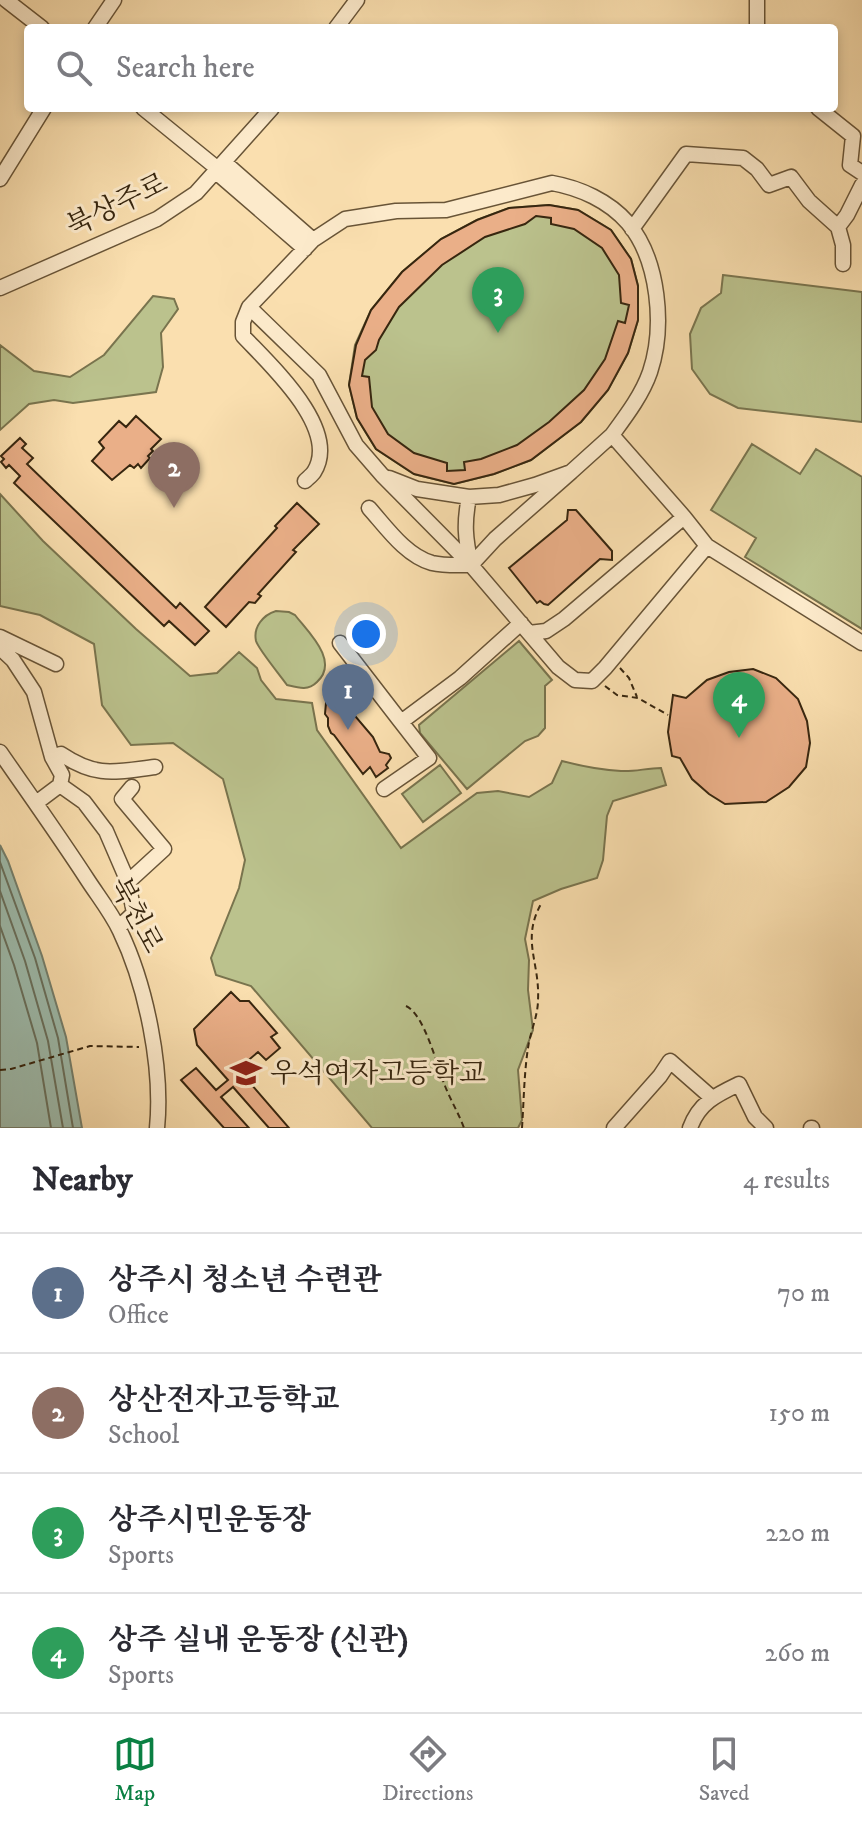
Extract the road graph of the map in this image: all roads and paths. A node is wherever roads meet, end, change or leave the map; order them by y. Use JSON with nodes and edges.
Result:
{"nodes":[{"id":1,"x":6,"y":0,"type":"edge"},
{"id":2,"x":114,"y":0,"type":"edge"},
{"id":3,"x":357,"y":0,"type":"edge"},
{"id":4,"x":757,"y":0,"type":"edge"},
{"id":5,"x":37,"y":24,"type":"edge"},
{"id":6,"x":98,"y":24,"type":"edge"},
{"id":7,"x":339,"y":24,"type":"edge"},
{"id":8,"x":757,"y":24,"type":"edge"},
{"id":9,"x":42,"y":112,"type":"edge"},
{"id":10,"x":148,"y":112,"type":"edge"},
{"id":11,"x":268,"y":112,"type":"edge"},
{"id":12,"x":823,"y":112,"type":"edge"},
{"id":13,"x":219,"y":168,"type":"junction"},
{"id":14,"x":862,"y":173,"type":"edge"},
{"id":15,"x":0,"y":179,"type":"edge"},
{"id":16,"x":862,"y":185,"type":"edge"},
{"id":17,"x":838,"y":227,"type":"junction"},
{"id":18,"x":632,"y":229,"type":"junction"},
{"id":19,"x":309,"y":244,"type":"junction"},
{"id":20,"x":843,"y":264,"type":"dead end"},
{"id":21,"x":0,"y":288,"type":"edge"},
{"id":22,"x":249,"y":307,"type":"junction"},
{"id":23,"x":612,"y":435,"type":"junction"},
{"id":24,"x":571,"y":472,"type":"junction"},
{"id":25,"x":382,"y":475,"type":"junction"},
{"id":26,"x":305,"y":481,"type":"dead end"},
{"id":27,"x":469,"y":497,"type":"junction"},
{"id":28,"x":369,"y":508,"type":"dead end"},
{"id":29,"x":684,"y":517,"type":"junction"},
{"id":30,"x":707,"y":546,"type":"junction"},
{"id":31,"x":471,"y":565,"type":"junction"},
{"id":32,"x":525,"y":628,"type":"junction"},
{"id":33,"x":0,"y":637,"type":"edge"},
{"id":34,"x":340,"y":643,"type":"dead end"},
{"id":35,"x":862,"y":643,"type":"edge"},
{"id":36,"x":0,"y":648,"type":"edge"},
{"id":37,"x":612,"y":659,"type":"junction"},
{"id":38,"x":56,"y":664,"type":"dead end"},
{"id":39,"x":594,"y":678,"type":"junction"},
{"id":40,"x":638,"y":698,"type":"junction"},
{"id":41,"x":668,"y":715,"type":"dead end"},
{"id":42,"x":401,"y":722,"type":"junction"},
{"id":43,"x":0,"y":752,"type":"edge"},
{"id":44,"x":52,"y":757,"type":"junction"},
{"id":45,"x":155,"y":767,"type":"dead end"},
{"id":46,"x":60,"y":785,"type":"junction"},
{"id":47,"x":132,"y":787,"type":"dead end"},
{"id":48,"x":384,"y":789,"type":"dead end"},
{"id":49,"x":36,"y":803,"type":"junction"},
{"id":50,"x":128,"y":882,"type":"junction"},
{"id":51,"x":541,"y":904,"type":"dead end"},
{"id":52,"x":119,"y":927,"type":"junction"},
{"id":53,"x":406,"y":1006,"type":"dead end"},
{"id":54,"x":154,"y":1047,"type":"junction"},
{"id":55,"x":0,"y":1070,"type":"edge"},
{"id":56,"x":711,"y":1097,"type":"junction"},
{"id":57,"x":157,"y":1128,"type":"edge"},
{"id":58,"x":464,"y":1128,"type":"edge"},
{"id":59,"x":522,"y":1128,"type":"edge"},
{"id":60,"x":614,"y":1128,"type":"edge"},
{"id":61,"x":690,"y":1128,"type":"edge"},
{"id":62,"x":766,"y":1128,"type":"edge"}],
"edges":[{"from":1,"to":5,"type":"street"},
{"from":2,"to":6,"type":"street"},
{"from":3,"to":7,"type":"street"},
{"from":4,"to":8,"type":"street"},
{"from":9,"to":15,"type":"street"},
{"from":10,"to":13,"type":"street"},
{"from":11,"to":13,"type":"street","name":"북상주로"},
{"from":12,"to":14,"type":"street"},
{"from":13,"to":19,"type":"street"},
{"from":13,"to":21,"type":"street","name":"북상주로"},
{"from":16,"to":17,"type":"street"},
{"from":17,"to":18,"type":"street"},
{"from":17,"to":20,"type":"street"},
{"from":18,"to":19,"type":"street"},
{"from":18,"to":23,"type":"street"},
{"from":19,"to":22,"type":"street"},
{"from":22,"to":25,"type":"street"},
{"from":22,"to":26,"type":"street"},
{"from":23,"to":24,"type":"street"},
{"from":23,"to":29,"type":"street"},
{"from":24,"to":27,"type":"street"},
{"from":24,"to":31,"type":"street"},
{"from":25,"to":27,"type":"street"},
{"from":25,"to":31,"type":"street"},
{"from":27,"to":31,"type":"street"},
{"from":28,"to":31,"type":"street"},
{"from":29,"to":30,"type":"street"},
{"from":29,"to":32,"type":"street"},
{"from":30,"to":35,"type":"street"},
{"from":30,"to":37,"type":"street"},
{"from":31,"to":32,"type":"street"},
{"from":32,"to":39,"type":"street"},
{"from":32,"to":42,"type":"street"},
{"from":33,"to":38,"type":"street"},
{"from":34,"to":42,"type":"street"},
{"from":36,"to":44,"type":"street"},
{"from":37,"to":39,"type":"street"},
{"from":37,"to":40,"type":"path"},
{"from":39,"to":40,"type":"path"},
{"from":40,"to":41,"type":"path"},
{"from":42,"to":48,"type":"street"},
{"from":43,"to":49,"type":"street","name":"북천로"},
{"from":44,"to":45,"type":"street"},
{"from":44,"to":46,"type":"street"},
{"from":46,"to":49,"type":"street"},
{"from":46,"to":50,"type":"street"},
{"from":47,"to":50,"type":"street"},
{"from":49,"to":52,"type":"street","name":"북천로"},
{"from":50,"to":52,"type":"street"},
{"from":51,"to":59,"type":"path"},
{"from":52,"to":54,"type":"street","name":"북천로"},
{"from":53,"to":58,"type":"path"},
{"from":54,"to":55,"type":"path"},
{"from":54,"to":57,"type":"street","name":"북천로"},
{"from":56,"to":60,"type":"street"},
{"from":56,"to":61,"type":"street"},
{"from":56,"to":62,"type":"street"}]}
